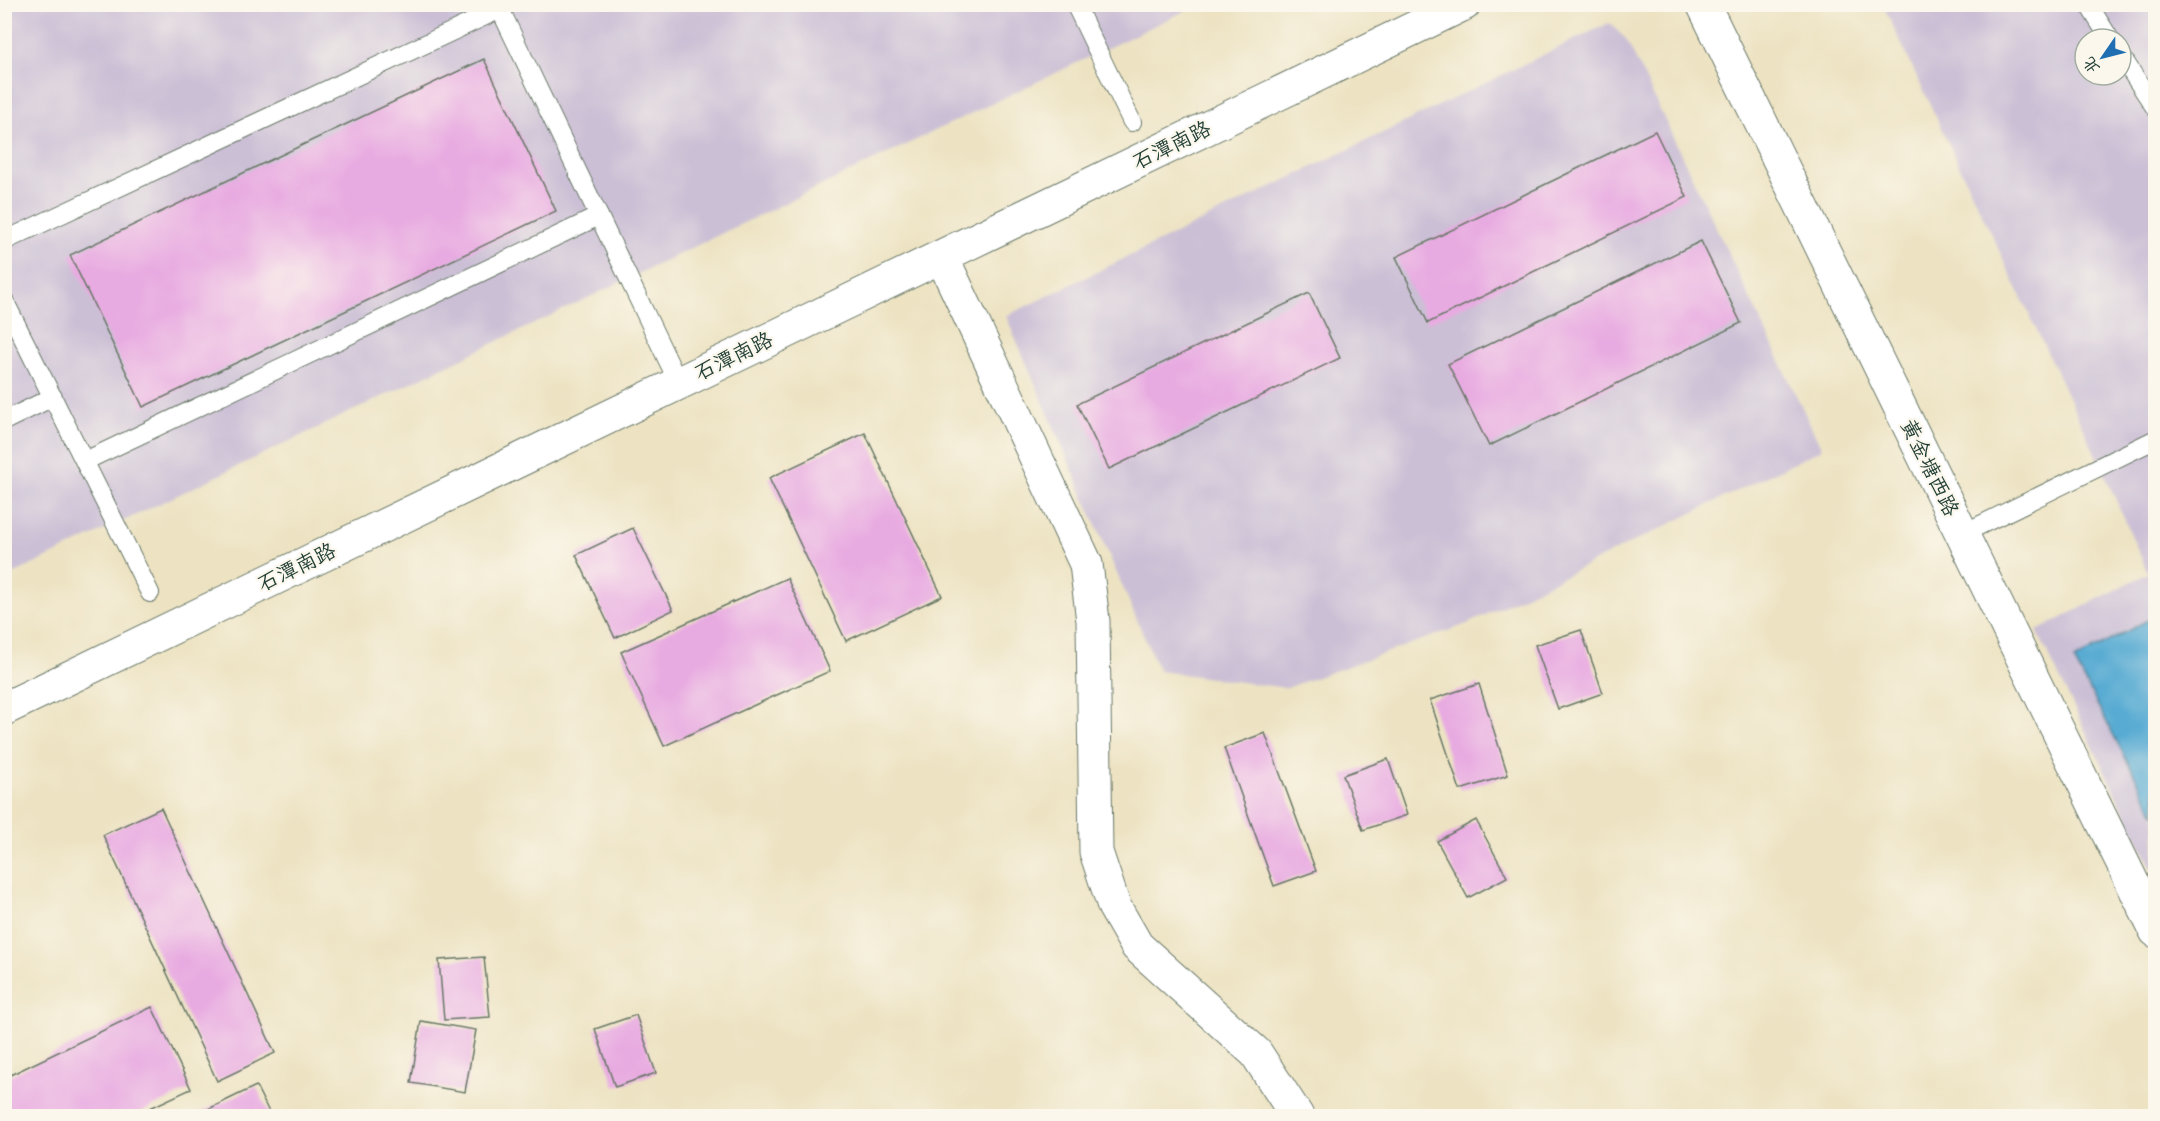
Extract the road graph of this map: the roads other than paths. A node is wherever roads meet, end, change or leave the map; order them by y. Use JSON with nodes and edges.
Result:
{"nodes":[{"id":1,"x":1075,"y":4,"type":"edge"},
{"id":2,"x":1464,"y":4,"type":"edge"},
{"id":3,"x":1703,"y":4,"type":"edge"},
{"id":4,"x":2088,"y":4,"type":"edge"},
{"id":5,"x":2102,"y":27,"type":"edge"},
{"id":6,"x":2133,"y":74,"type":"edge"},
{"id":7,"x":2156,"y":109,"type":"edge"},
{"id":8,"x":1132,"y":122,"type":"dead end"},
{"id":9,"x":598,"y":216,"type":"junction"},
{"id":10,"x":4,"y":241,"type":"edge"},
{"id":11,"x":942,"y":257,"type":"junction"},
{"id":12,"x":4,"y":300,"type":"edge"},
{"id":13,"x":679,"y":384,"type":"junction"},
{"id":14,"x":53,"y":397,"type":"junction"},
{"id":15,"x":4,"y":421,"type":"edge"},
{"id":16,"x":2156,"y":439,"type":"edge"},
{"id":17,"x":85,"y":461,"type":"junction"},
{"id":18,"x":1962,"y":534,"type":"junction"},
{"id":19,"x":150,"y":593,"type":"dead end"},
{"id":20,"x":4,"y":709,"type":"edge"},
{"id":21,"x":2156,"y":932,"type":"edge"},
{"id":22,"x":1297,"y":1116,"type":"edge"}],
"edges":[{"from":1,"to":8,"type":"lane"},
{"from":2,"to":11,"type":"street","name":"石潭南路"},
{"from":3,"to":18,"type":"street","name":"黄金塘西路"},
{"from":4,"to":5,"type":"lane"},
{"from":6,"to":7,"type":"lane"},
{"from":9,"to":10,"type":"lane"},
{"from":9,"to":13,"type":"lane"},
{"from":9,"to":17,"type":"lane"},
{"from":11,"to":13,"type":"street","name":"石潭南路"},
{"from":11,"to":22,"type":"street"},
{"from":12,"to":14,"type":"lane"},
{"from":13,"to":20,"type":"street","name":"石潭南路"},
{"from":14,"to":15,"type":"lane"},
{"from":14,"to":17,"type":"lane"},
{"from":16,"to":18,"type":"lane"},
{"from":17,"to":19,"type":"lane"},
{"from":18,"to":21,"type":"street","name":"黄金塘西路"}]}
